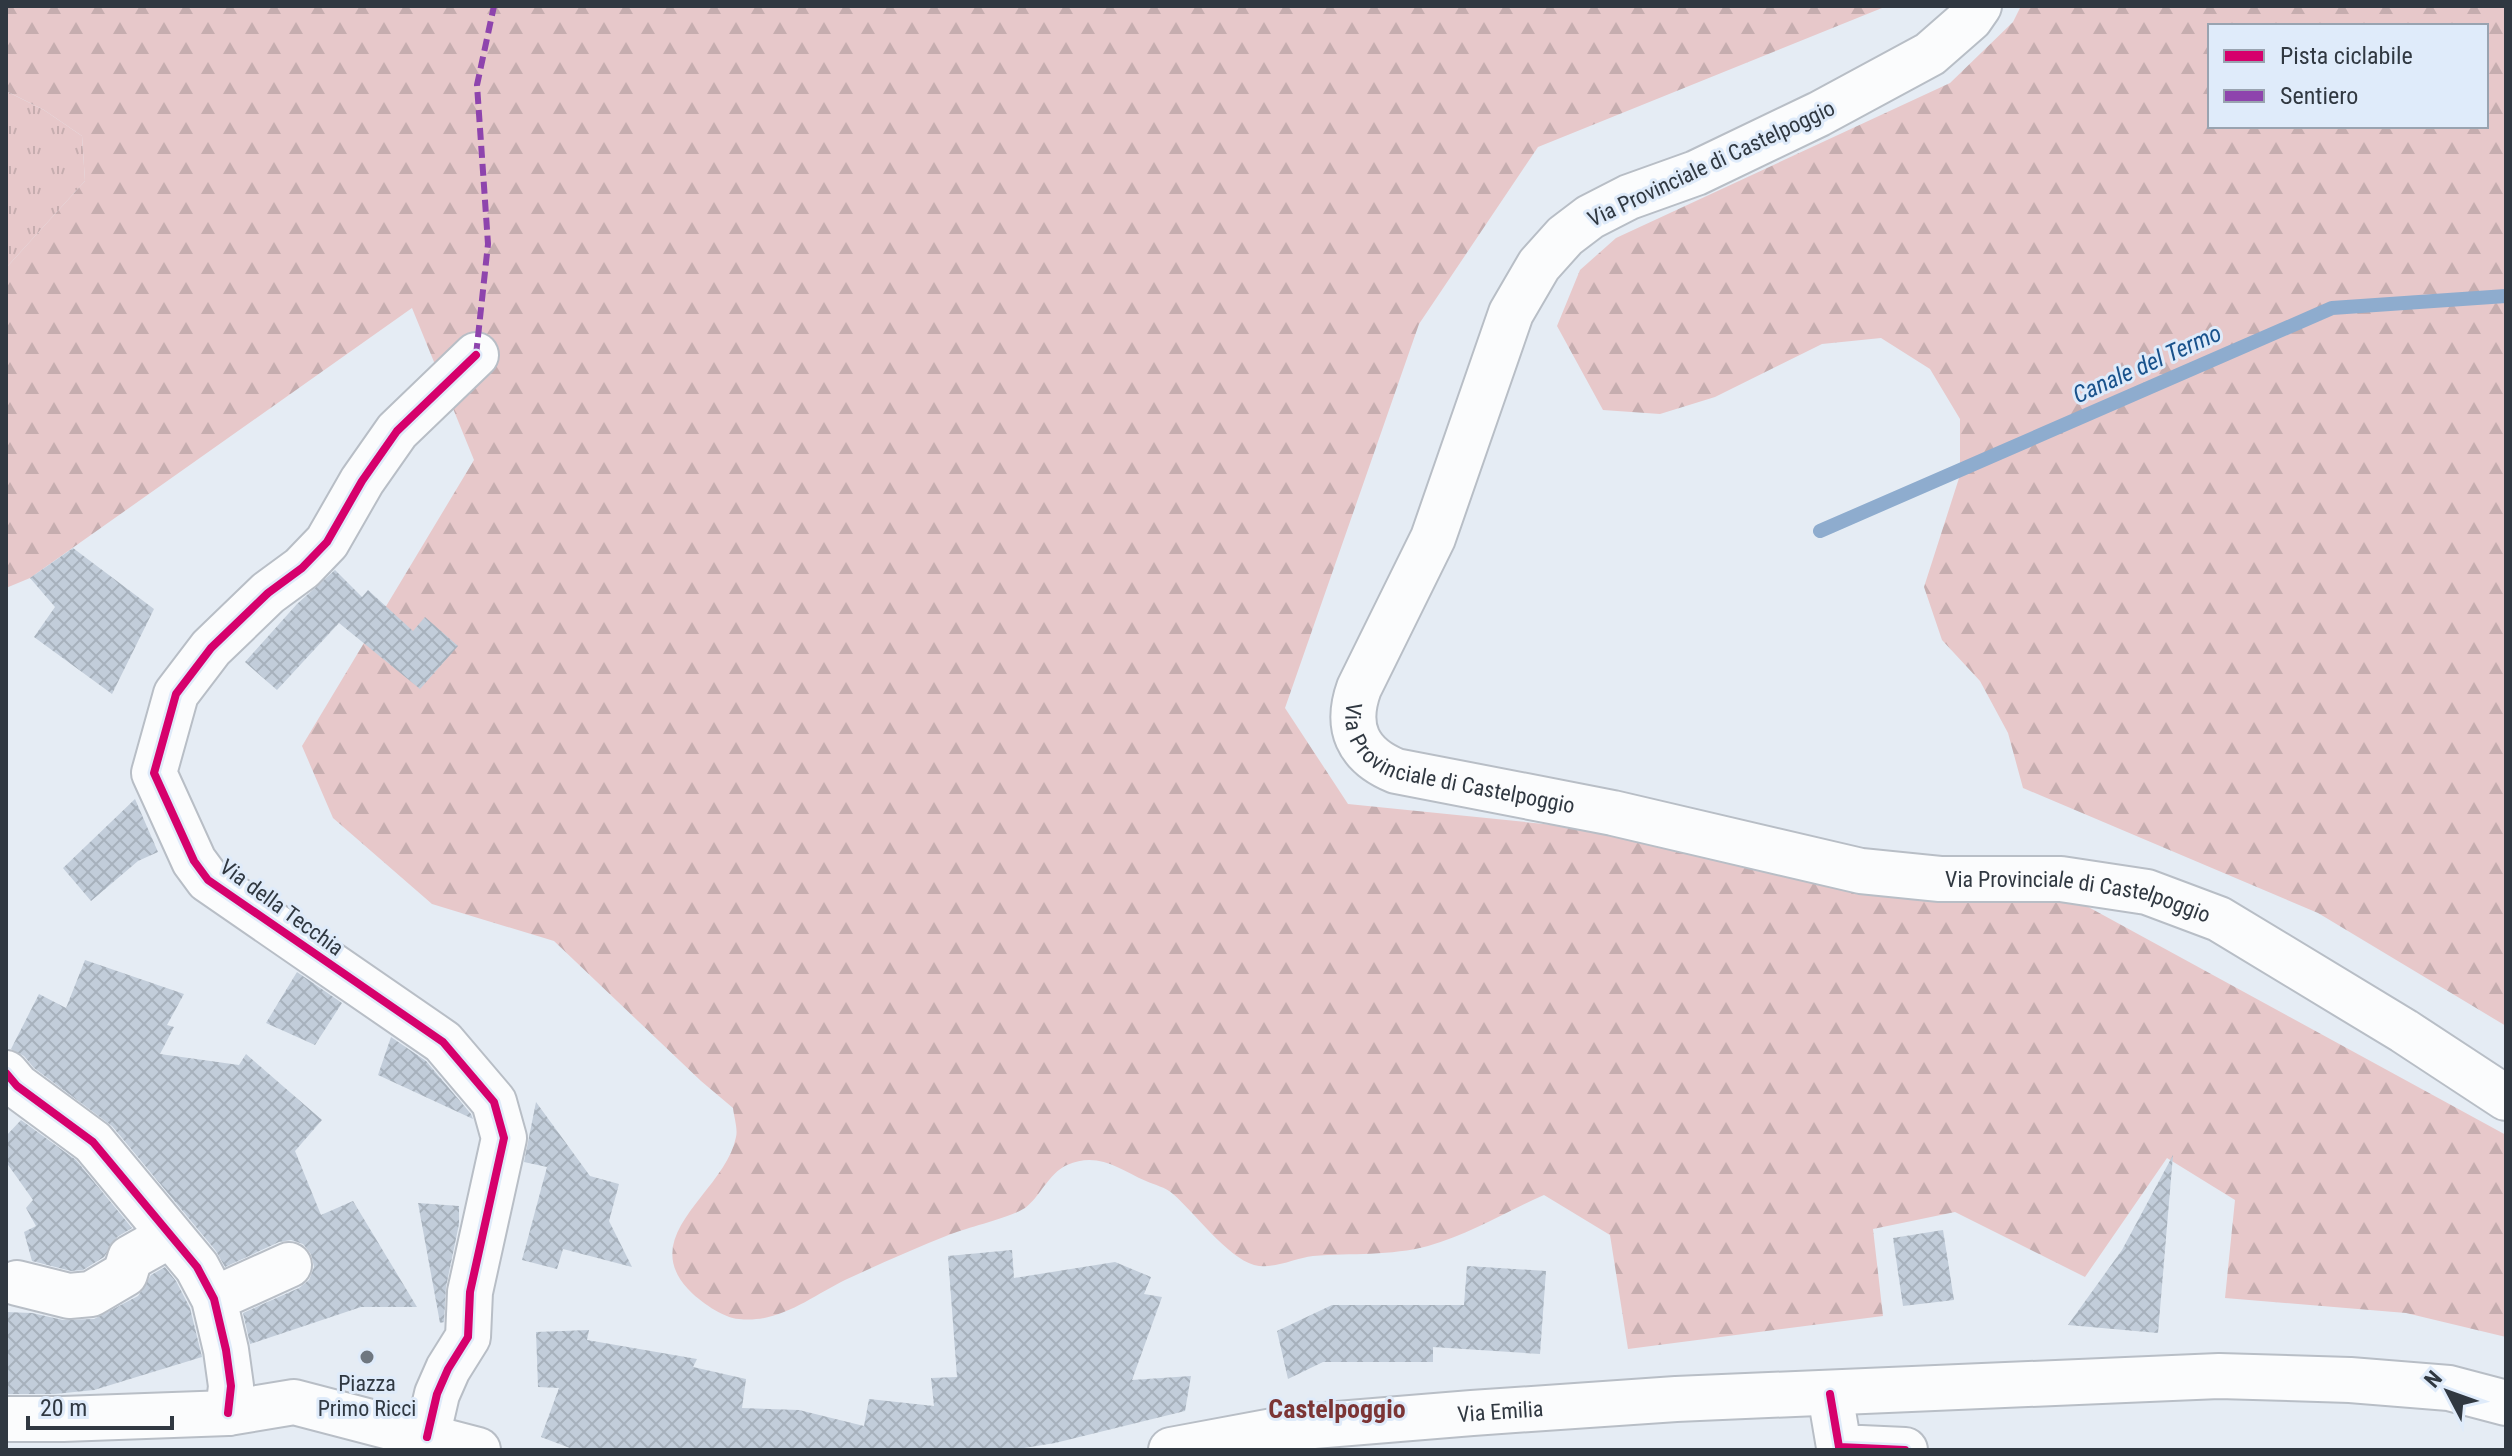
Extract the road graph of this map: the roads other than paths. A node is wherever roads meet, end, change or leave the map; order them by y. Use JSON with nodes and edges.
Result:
{"nodes":[{"id":1,"x":1979,"y":6,"type":"edge"},
{"id":2,"x":476,"y":355,"type":"dead end"},
{"id":3,"x":6,"y":1073,"type":"edge"},
{"id":4,"x":2506,"y":1098,"type":"edge"},
{"id":5,"x":169,"y":1236,"type":"junction"},
{"id":6,"x":289,"y":1265,"type":"dead end"},
{"id":7,"x":17,"y":1283,"type":"dead end"},
{"id":8,"x":214,"y":1299,"type":"junction"},
{"id":9,"x":1830,"y":1394,"type":"junction"},
{"id":10,"x":2506,"y":1403,"type":"edge"},
{"id":11,"x":228,"y":1413,"type":"junction"},
{"id":12,"x":6,"y":1419,"type":"edge"},
{"id":13,"x":427,"y":1437,"type":"junction"},
{"id":14,"x":478,"y":1450,"type":"edge"},
{"id":15,"x":1171,"y":1450,"type":"edge"},
{"id":16,"x":1905,"y":1450,"type":"edge"}],
"edges":[{"from":1,"to":4,"type":"main road","name":"Via Provinciale di Castelpoggio"},
{"from":2,"to":13,"type":"main road","name":"Via della Tecchia"},
{"from":3,"to":5,"type":"main road"},
{"from":5,"to":7,"type":"main road"},
{"from":5,"to":8,"type":"main road"},
{"from":6,"to":8,"type":"main road"},
{"from":8,"to":11,"type":"main road"},
{"from":9,"to":10,"type":"main road"},
{"from":9,"to":15,"type":"main road","name":"Via Emilia"},
{"from":9,"to":16,"type":"main road"},
{"from":11,"to":12,"type":"main road"},
{"from":11,"to":13,"type":"main road"},
{"from":13,"to":14,"type":"main road"}]}
